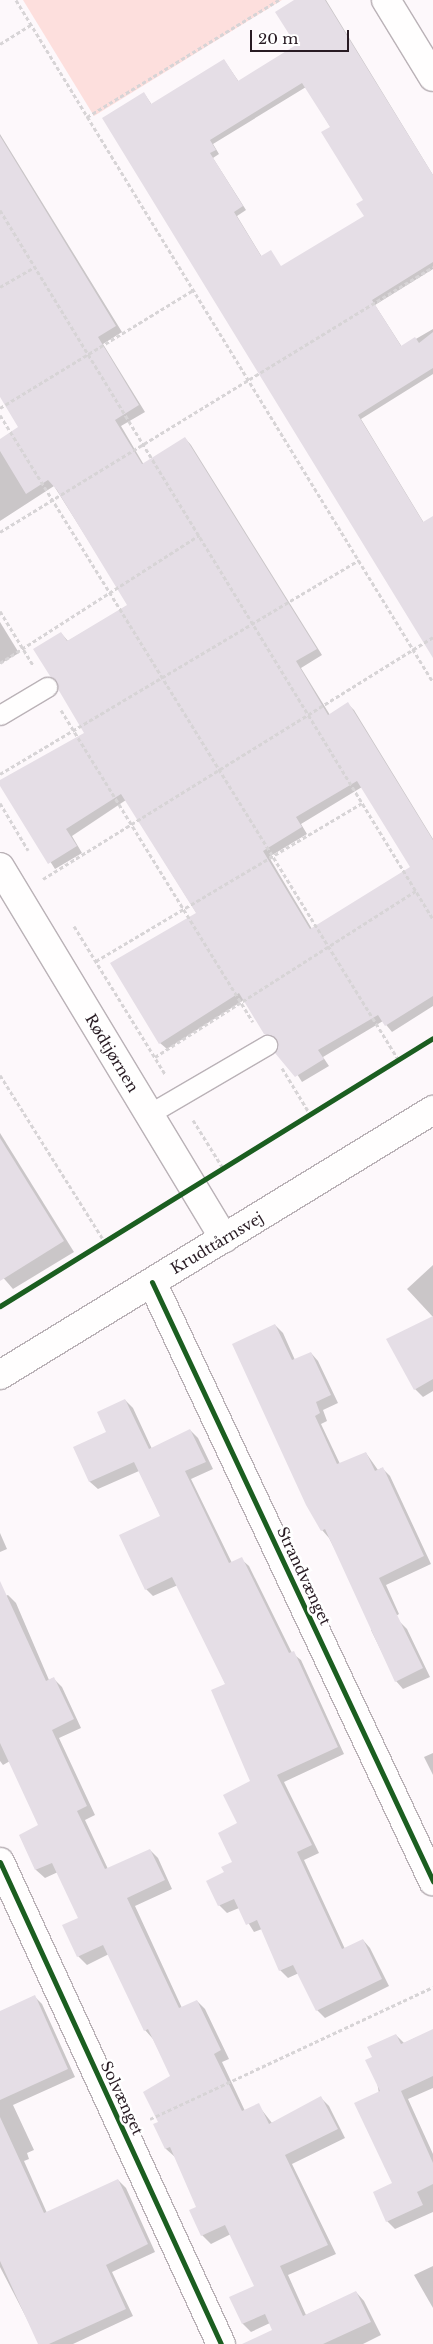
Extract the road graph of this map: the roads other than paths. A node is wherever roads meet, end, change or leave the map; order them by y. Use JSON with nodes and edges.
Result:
{"nodes":[{"id":1,"x":386,"y":0,"type":"edge"},
{"id":2,"x":433,"y":77,"type":"edge"},
{"id":3,"x":47,"y":687,"type":"road end"},
{"id":4,"x":0,"y":716,"type":"edge"},
{"id":5,"x":6,"y":881,"type":"edge"},
{"id":6,"x":267,"y":1045,"type":"road end"},
{"id":7,"x":433,"y":1110,"type":"edge"},
{"id":8,"x":149,"y":1114,"type":"junction"},
{"id":9,"x":224,"y":1239,"type":"junction"},
{"id":10,"x":152,"y":1282,"type":"junction"},
{"id":11,"x":0,"y":1375,"type":"edge"},
{"id":12,"x":0,"y":1862,"type":"edge"},
{"id":13,"x":433,"y":1881,"type":"edge"},
{"id":14,"x":11,"y":1915,"type":"edge"},
{"id":15,"x":220,"y":2344,"type":"edge"}],
"edges":[{"from":1,"to":2,"type":"street"},
{"from":3,"to":4,"type":"lane"},
{"from":5,"to":8,"type":"street","name":"Rødtjørnen"},
{"from":6,"to":8,"type":"lane"},
{"from":7,"to":9,"type":"street","name":"Krudttårnsvej"},
{"from":8,"to":9,"type":"street","name":"Rødtjørnen"},
{"from":9,"to":10,"type":"street","name":"Krudttårnsvej"},
{"from":10,"to":11,"type":"street","name":"Krudttårnsvej"},
{"from":10,"to":13,"type":"street","name":"Strandvænget"},
{"from":12,"to":14,"type":"street","name":"Solvænget"},
{"from":14,"to":15,"type":"street","name":"Solvænget"}]}
